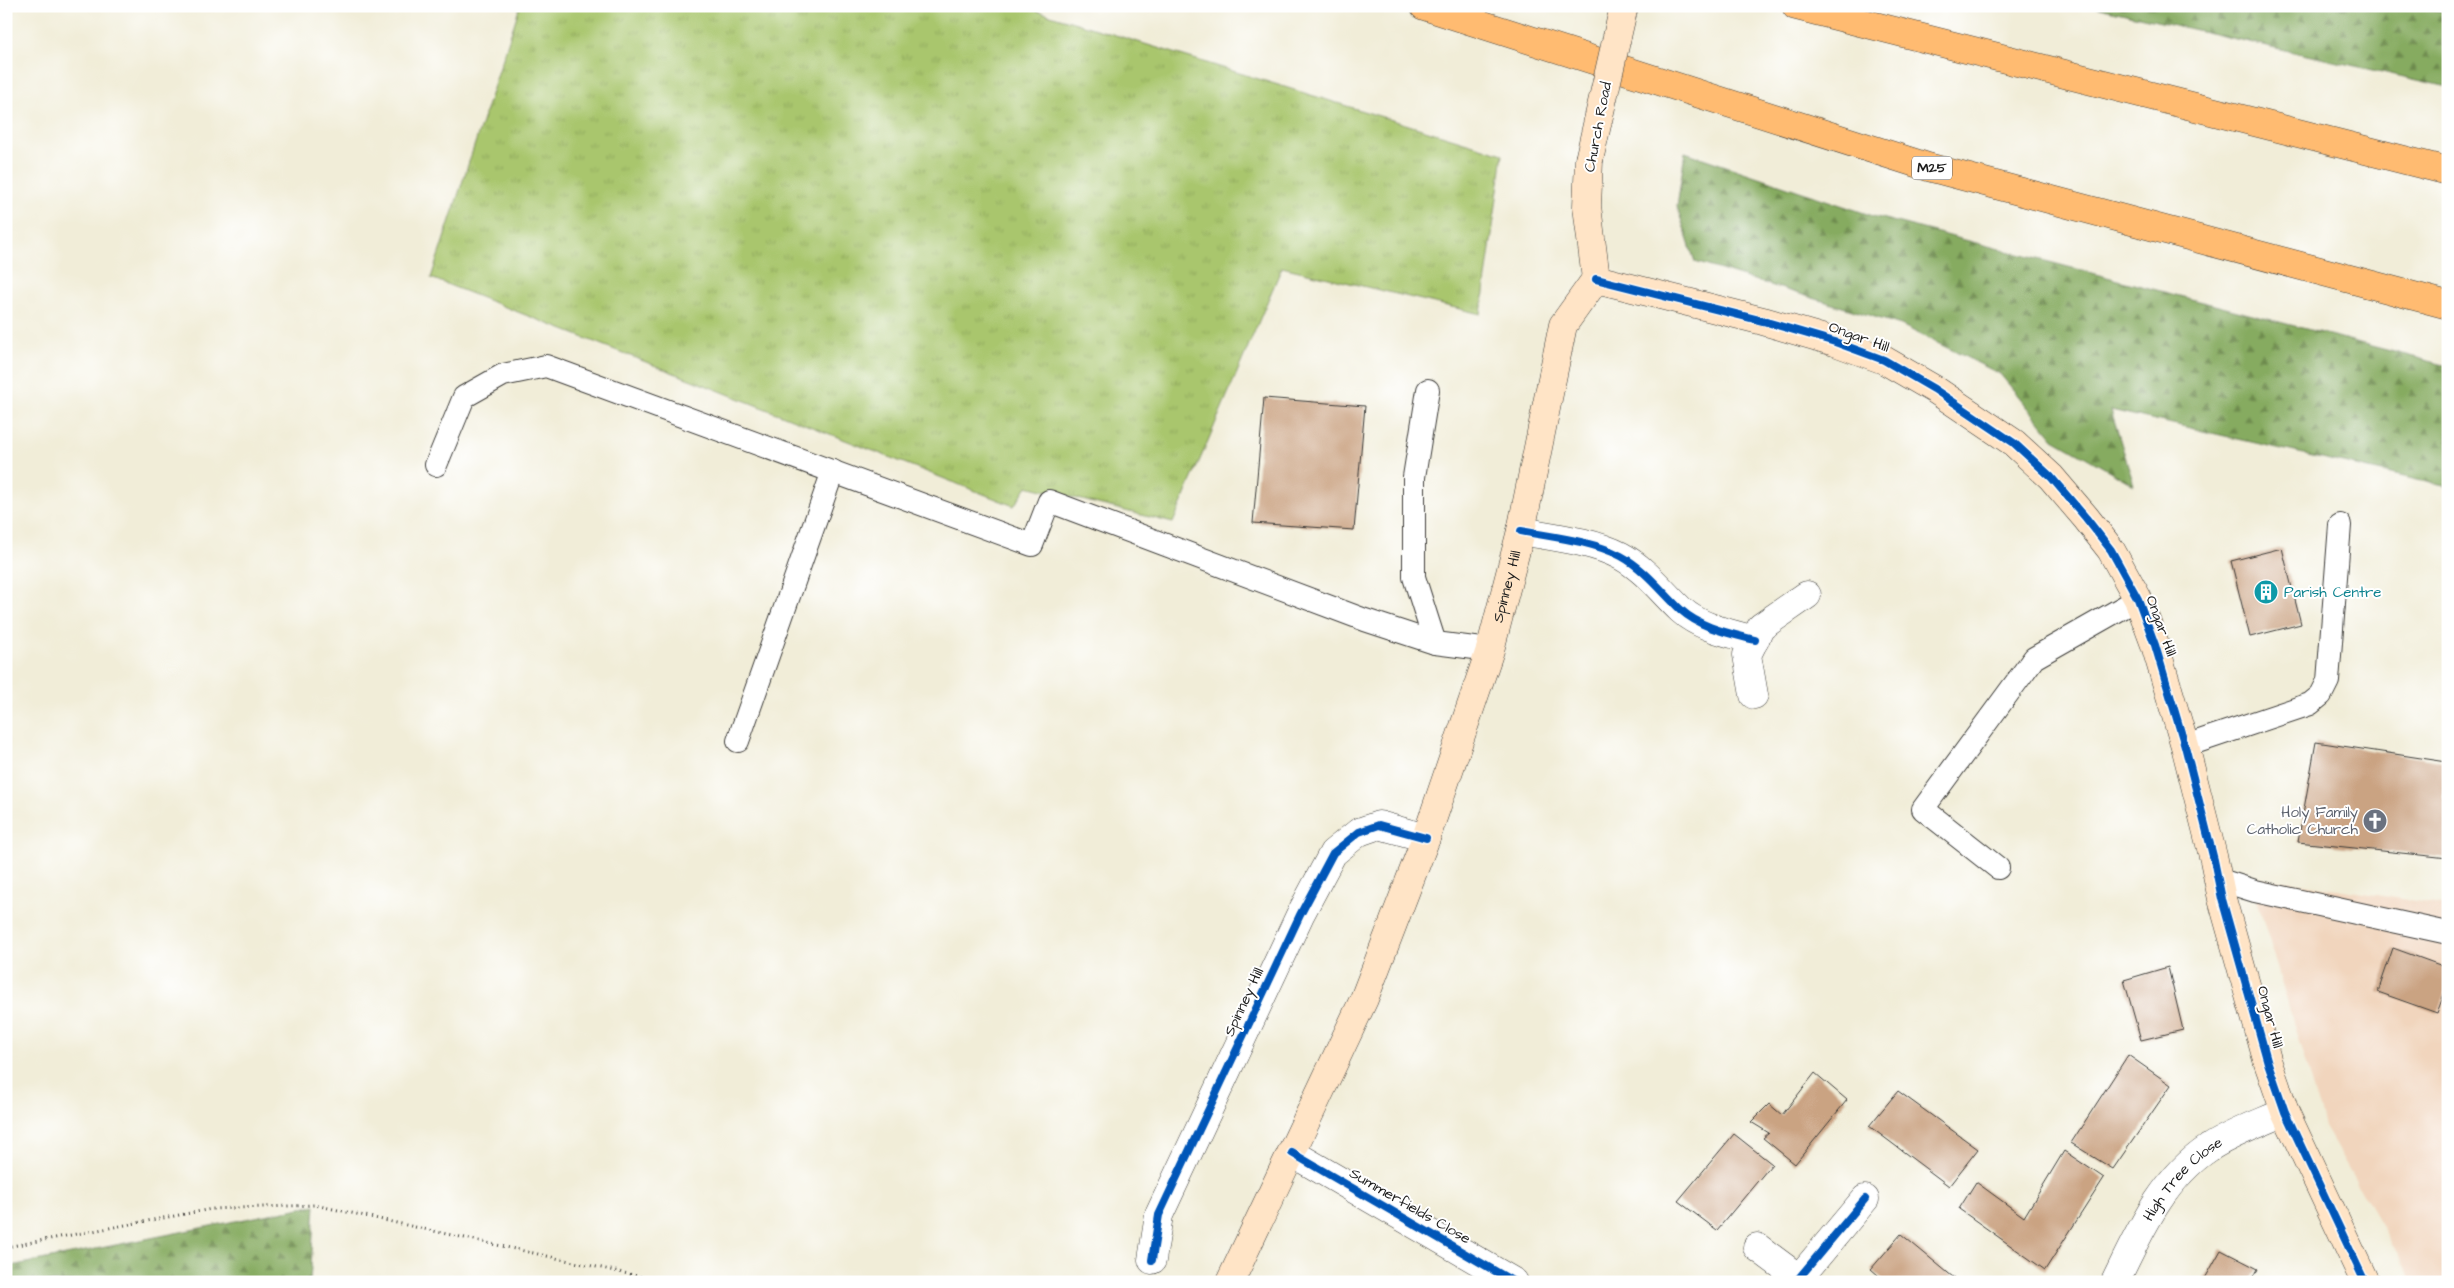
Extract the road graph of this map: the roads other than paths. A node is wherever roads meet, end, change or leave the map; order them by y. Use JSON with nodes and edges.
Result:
{"nodes":[{"id":1,"x":1424,"y":6,"type":"edge"},
{"id":2,"x":1624,"y":6,"type":"edge"},
{"id":3,"x":1796,"y":6,"type":"edge"},
{"id":4,"x":2448,"y":170,"type":"edge"},
{"id":5,"x":1596,"y":279,"type":"junction"},
{"id":6,"x":2448,"y":305,"type":"edge"},
{"id":7,"x":1428,"y":390,"type":"dead end"},
{"id":8,"x":436,"y":465,"type":"dead end"},
{"id":9,"x":833,"y":471,"type":"junction"},
{"id":10,"x":2340,"y":525,"type":"dead end"},
{"id":11,"x":1521,"y":531,"type":"junction"},
{"id":12,"x":1807,"y":595,"type":"dead end"},
{"id":13,"x":2138,"y":599,"type":"junction"},
{"id":14,"x":1755,"y":640,"type":"junction"},
{"id":15,"x":1435,"y":643,"type":"junction"},
{"id":16,"x":1490,"y":650,"type":"junction"},
{"id":17,"x":1754,"y":695,"type":"dead end"},
{"id":18,"x":738,"y":741,"type":"dead end"},
{"id":19,"x":2185,"y":746,"type":"junction"},
{"id":20,"x":1426,"y":838,"type":"junction"},
{"id":21,"x":1998,"y":868,"type":"dead end"},
{"id":22,"x":2217,"y":879,"type":"junction"},
{"id":23,"x":2448,"y":933,"type":"edge"},
{"id":24,"x":2285,"y":1112,"type":"junction"},
{"id":25,"x":1292,"y":1153,"type":"junction"},
{"id":26,"x":1865,"y":1199,"type":"dead end"},
{"id":27,"x":1756,"y":1248,"type":"dead end"},
{"id":28,"x":1152,"y":1260,"type":"dead end"},
{"id":29,"x":1481,"y":1273,"type":"edge"},
{"id":30,"x":1801,"y":1280,"type":"edge"},
{"id":31,"x":1230,"y":1282,"type":"edge"},
{"id":32,"x":1514,"y":1282,"type":"edge"},
{"id":33,"x":2115,"y":1282,"type":"edge"},
{"id":34,"x":2365,"y":1282,"type":"edge"}],
"edges":[{"from":1,"to":6,"type":"highway","number":"M25"},
{"from":2,"to":5,"type":"street","name":"Church Road","bridge":true},
{"from":3,"to":4,"type":"highway"},
{"from":5,"to":11,"type":"street","name":"Spinney Hill"},
{"from":5,"to":13,"type":"street","name":"Ongar Hill"},
{"from":7,"to":15,"type":"lane"},
{"from":8,"to":9,"type":"lane"},
{"from":9,"to":15,"type":"lane"},
{"from":9,"to":18,"type":"lane"},
{"from":10,"to":19,"type":"lane"},
{"from":11,"to":14,"type":"street"},
{"from":11,"to":16,"type":"street","name":"Spinney Hill"},
{"from":12,"to":14,"type":"street"},
{"from":13,"to":19,"type":"street","name":"Ongar Hill"},
{"from":13,"to":21,"type":"lane"},
{"from":14,"to":17,"type":"street"},
{"from":15,"to":16,"type":"lane"},
{"from":16,"to":20,"type":"street","name":"Spinney Hill"},
{"from":19,"to":22,"type":"street","name":"Ongar Hill"},
{"from":20,"to":25,"type":"street","name":"Spinney Hill"},
{"from":20,"to":28,"type":"street","name":"Spinney Hill"},
{"from":22,"to":23,"type":"lane"},
{"from":22,"to":24,"type":"street","name":"Ongar Hill"},
{"from":24,"to":33,"type":"street","name":"High Tree Close"},
{"from":24,"to":34,"type":"street","name":"Ongar Hill"},
{"from":25,"to":29,"type":"street","name":"Summerfields Close"},
{"from":25,"to":31,"type":"street","name":"Spinney Hill"},
{"from":26,"to":30,"type":"street"},
{"from":27,"to":30,"type":"street"},
{"from":29,"to":32,"type":"street","name":"Summerfields Close"}]}
